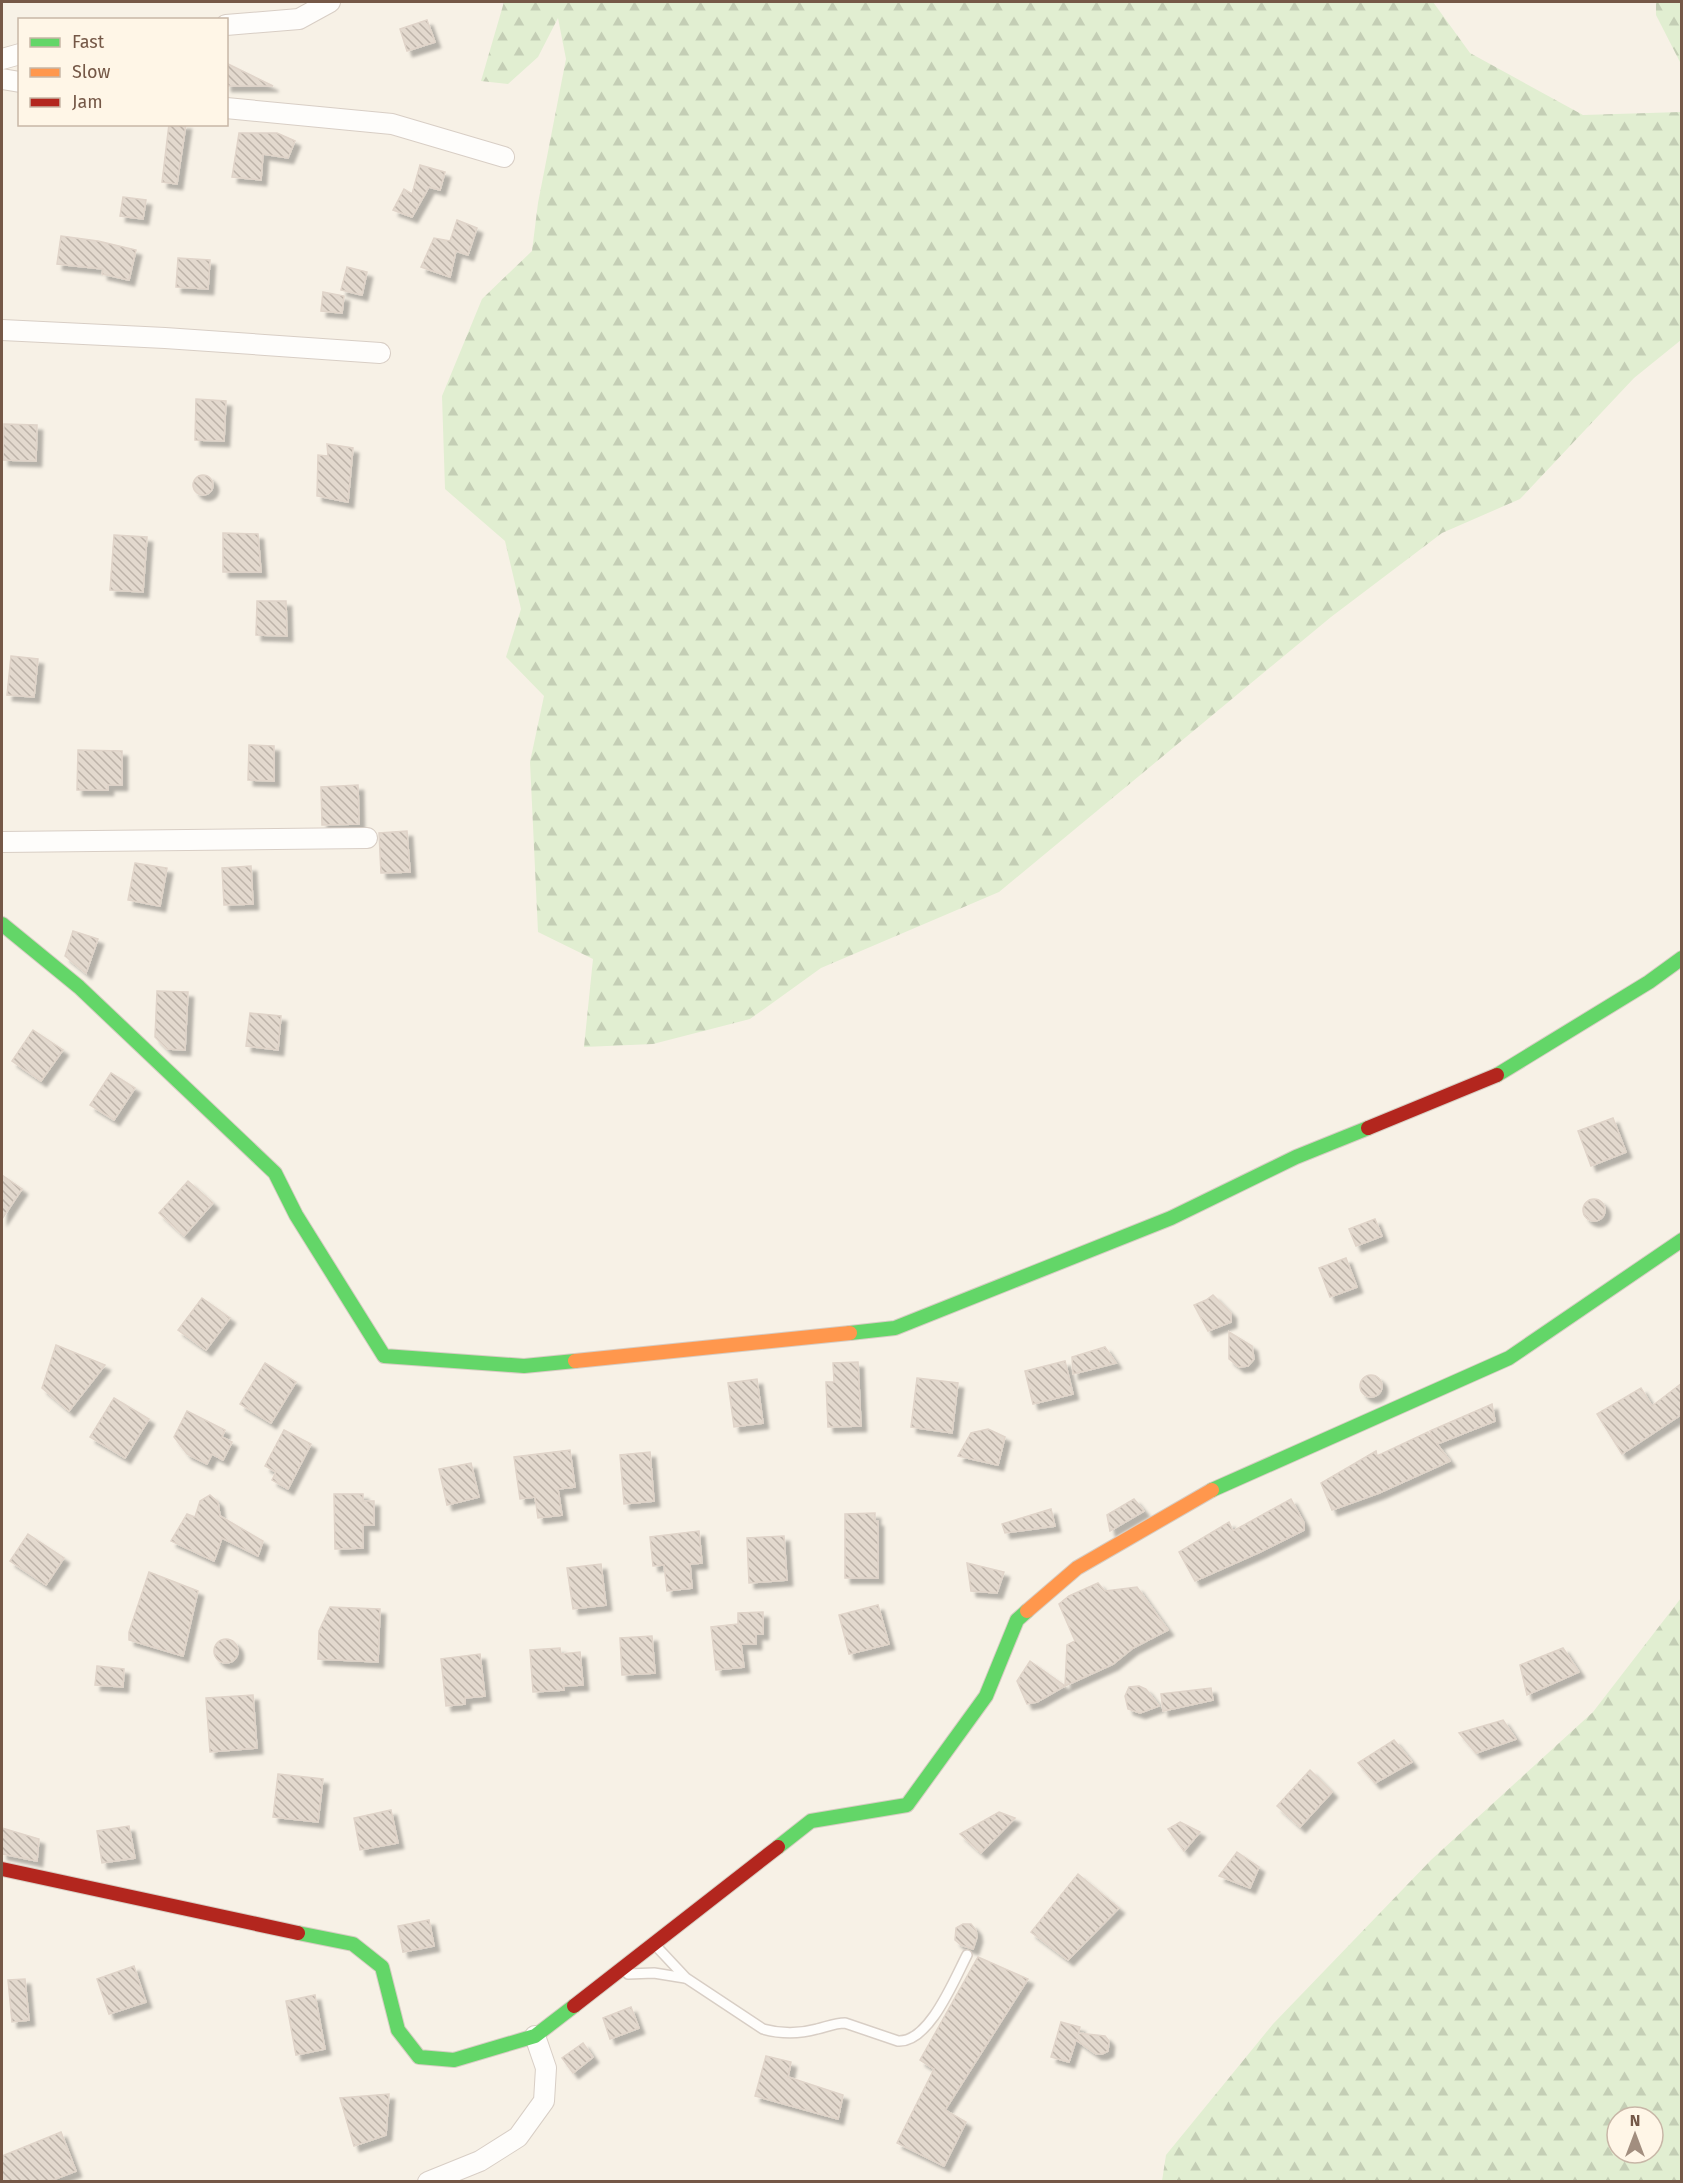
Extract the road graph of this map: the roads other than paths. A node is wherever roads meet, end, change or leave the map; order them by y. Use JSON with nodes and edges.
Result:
{"nodes":[{"id":1,"x":330,"y":2,"type":"edge"},
{"id":2,"x":228,"y":25,"type":"edge"},
{"id":3,"x":18,"y":55,"type":"edge"},
{"id":4,"x":2,"y":59,"type":"edge"},
{"id":5,"x":2,"y":79,"type":"edge"},
{"id":6,"x":18,"y":82,"type":"edge"},
{"id":7,"x":228,"y":108,"type":"edge"},
{"id":8,"x":504,"y":157,"type":"dead end"},
{"id":9,"x":2,"y":330,"type":"edge"},
{"id":10,"x":380,"y":353,"type":"dead end"},
{"id":11,"x":368,"y":838,"type":"dead end"},
{"id":12,"x":2,"y":842,"type":"edge"},
{"id":13,"x":2,"y":924,"type":"edge"},
{"id":14,"x":1682,"y":958,"type":"edge"},
{"id":15,"x":1682,"y":1240,"type":"edge"},
{"id":16,"x":2,"y":1869,"type":"edge"},
{"id":17,"x":654,"y":1944,"type":"junction"},
{"id":18,"x":967,"y":1956,"type":"dead end"},
{"id":19,"x":616,"y":1974,"type":"junction"},
{"id":20,"x":686,"y":1978,"type":"junction"},
{"id":21,"x":535,"y":2036,"type":"junction"},
{"id":22,"x":428,"y":2181,"type":"edge"}],
"edges":[{"from":1,"to":2,"type":"street"},
{"from":3,"to":4,"type":"street"},
{"from":5,"to":6,"type":"street"},
{"from":7,"to":8,"type":"street"},
{"from":9,"to":10,"type":"street"},
{"from":11,"to":12,"type":"street"},
{"from":13,"to":14,"type":"street"},
{"from":15,"to":17,"type":"street"},
{"from":16,"to":21,"type":"street"},
{"from":17,"to":19,"type":"street"},
{"from":17,"to":20,"type":"lane"},
{"from":18,"to":20,"type":"lane"},
{"from":19,"to":20,"type":"lane"},
{"from":19,"to":21,"type":"street"},
{"from":21,"to":22,"type":"street"}]}
